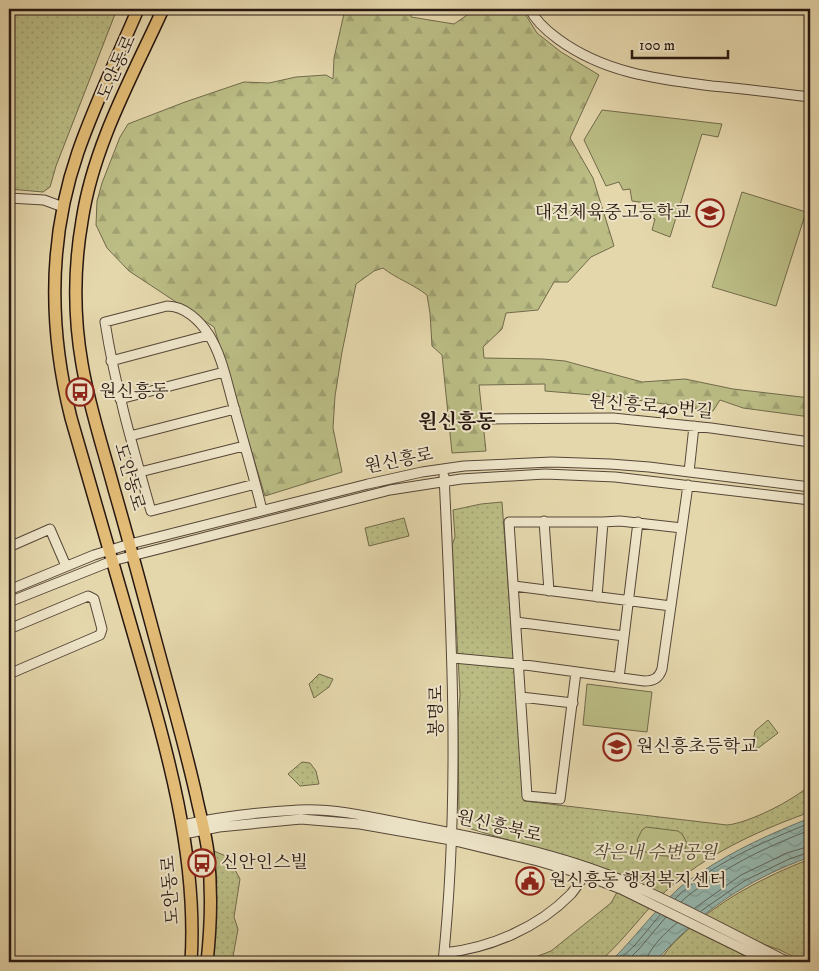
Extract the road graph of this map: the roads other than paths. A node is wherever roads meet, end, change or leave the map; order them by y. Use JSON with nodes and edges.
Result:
{"nodes":[{"id":1,"x":138,"y":9,"type":"edge"},
{"id":2,"x":163,"y":9,"type":"edge"},
{"id":3,"x":530,"y":9,"type":"edge"},
{"id":4,"x":810,"y":97,"type":"edge"},
{"id":5,"x":9,"y":198,"type":"edge"},
{"id":6,"x":63,"y":206,"type":"junction"},
{"id":7,"x":209,"y":335,"type":"junction"},
{"id":8,"x":111,"y":361,"type":"junction"},
{"id":9,"x":224,"y":372,"type":"junction"},
{"id":10,"x":120,"y":399,"type":"junction"},
{"id":11,"x":235,"y":409,"type":"junction"},
{"id":12,"x":487,"y":419,"type":"dead end"},
{"id":13,"x":694,"y":426,"type":"junction"},
{"id":14,"x":130,"y":436,"type":"junction"},
{"id":15,"x":810,"y":442,"type":"edge"},
{"id":16,"x":244,"y":446,"type":"junction"},
{"id":17,"x":444,"y":469,"type":"junction"},
{"id":18,"x":140,"y":472,"type":"junction"},
{"id":19,"x":689,"y":472,"type":"junction"},
{"id":20,"x":445,"y":481,"type":"junction"},
{"id":21,"x":255,"y":484,"type":"junction"},
{"id":22,"x":688,"y":485,"type":"junction"},
{"id":23,"x":810,"y":487,"type":"edge"},
{"id":24,"x":810,"y":500,"type":"edge"},
{"id":25,"x":262,"y":510,"type":"junction"},
{"id":26,"x":544,"y":521,"type":"junction"},
{"id":27,"x":603,"y":522,"type":"junction"},
{"id":28,"x":638,"y":522,"type":"junction"},
{"id":29,"x":682,"y":528,"type":"junction"},
{"id":30,"x":9,"y":547,"type":"edge"},
{"id":31,"x":131,"y":550,"type":"junction"},
{"id":32,"x":111,"y":555,"type":"junction"},
{"id":33,"x":66,"y":566,"type":"junction"},
{"id":34,"x":514,"y":586,"type":"junction"},
{"id":35,"x":9,"y":590,"type":"edge"},
{"id":36,"x":549,"y":591,"type":"junction"},
{"id":37,"x":597,"y":597,"type":"junction"},
{"id":38,"x":628,"y":600,"type":"junction"},
{"id":39,"x":9,"y":602,"type":"edge"},
{"id":40,"x":671,"y":606,"type":"junction"},
{"id":41,"x":516,"y":622,"type":"junction"},
{"id":42,"x":9,"y":630,"type":"edge"},
{"id":43,"x":624,"y":636,"type":"junction"},
{"id":44,"x":453,"y":658,"type":"junction"},
{"id":45,"x":518,"y":664,"type":"junction"},
{"id":46,"x":576,"y":672,"type":"junction"},
{"id":47,"x":9,"y":673,"type":"edge"},
{"id":48,"x":619,"y":678,"type":"junction"},
{"id":49,"x":520,"y":697,"type":"junction"},
{"id":50,"x":573,"y":703,"type":"junction"},
{"id":51,"x":203,"y":825,"type":"junction"},
{"id":52,"x":184,"y":830,"type":"junction"},
{"id":53,"x":451,"y":836,"type":"junction"},
{"id":54,"x":585,"y":875,"type":"junction"},
{"id":55,"x":644,"y":895,"type":"junction"},
{"id":56,"x":716,"y":930,"type":"junction"},
{"id":57,"x":443,"y":957,"type":"edge"},
{"id":58,"x":191,"y":962,"type":"edge"},
{"id":59,"x":208,"y":962,"type":"edge"},
{"id":60,"x":767,"y":962,"type":"edge"},
{"id":61,"x":788,"y":962,"type":"edge"}],
"edges":[{"from":1,"to":6,"type":"main road","name":"도안동로"},
{"from":2,"to":31,"type":"main road","name":"도안동로"},
{"from":3,"to":4,"type":"street"},
{"from":5,"to":6,"type":"street"},
{"from":6,"to":32,"type":"main road","name":"도안동로"},
{"from":7,"to":8,"type":"street"},
{"from":7,"to":8,"type":"street"},
{"from":7,"to":9,"type":"street"},
{"from":8,"to":10,"type":"street"},
{"from":9,"to":10,"type":"street"},
{"from":9,"to":11,"type":"street"},
{"from":10,"to":14,"type":"street"},
{"from":11,"to":14,"type":"street"},
{"from":11,"to":16,"type":"street"},
{"from":12,"to":13,"type":"street","name":"원신흥로40번길"},
{"from":13,"to":15,"type":"street","name":"원신흥로40번길"},
{"from":13,"to":19,"type":"street"},
{"from":14,"to":18,"type":"street"},
{"from":16,"to":18,"type":"street"},
{"from":16,"to":21,"type":"street"},
{"from":17,"to":19,"type":"street","name":"원신흥로"},
{"from":17,"to":20,"type":"street","name":"봉명로"},
{"from":17,"to":25,"type":"street","name":"원신흥로"},
{"from":18,"to":21,"type":"street"},
{"from":19,"to":23,"type":"street","name":"원신흥로"},
{"from":20,"to":22,"type":"street","name":"원신흥로"},
{"from":20,"to":31,"type":"street","name":"원신흥로"},
{"from":20,"to":44,"type":"street","name":"봉명로"},
{"from":21,"to":25,"type":"street"},
{"from":22,"to":24,"type":"street","name":"원신흥로"},
{"from":22,"to":29,"type":"street"},
{"from":25,"to":31,"type":"street","name":"원신흥로"},
{"from":26,"to":27,"type":"street"},
{"from":26,"to":34,"type":"street"},
{"from":26,"to":36,"type":"street"},
{"from":27,"to":28,"type":"street"},
{"from":27,"to":37,"type":"street"},
{"from":28,"to":29,"type":"street"},
{"from":28,"to":38,"type":"street"},
{"from":29,"to":40,"type":"street"},
{"from":30,"to":33,"type":"street"},
{"from":31,"to":32,"type":"street","name":"원신흥로"},
{"from":31,"to":51,"type":"main road","name":"도안동로"},
{"from":32,"to":33,"type":"street","name":"원신흥로"},
{"from":32,"to":39,"type":"street","name":"원신흥로"},
{"from":32,"to":52,"type":"main road","name":"도안동로"},
{"from":33,"to":35,"type":"street","name":"원신흥로"},
{"from":34,"to":36,"type":"street"},
{"from":34,"to":41,"type":"street"},
{"from":36,"to":37,"type":"street"},
{"from":37,"to":38,"type":"street"},
{"from":38,"to":40,"type":"street"},
{"from":38,"to":43,"type":"street"},
{"from":40,"to":48,"type":"street"},
{"from":41,"to":43,"type":"street"},
{"from":41,"to":45,"type":"street"},
{"from":42,"to":47,"type":"street"},
{"from":43,"to":48,"type":"street"},
{"from":44,"to":45,"type":"street"},
{"from":44,"to":53,"type":"street","name":"봉명로"},
{"from":45,"to":46,"type":"street"},
{"from":45,"to":49,"type":"street"},
{"from":46,"to":48,"type":"street"},
{"from":46,"to":50,"type":"street"},
{"from":49,"to":50,"type":"street"},
{"from":49,"to":50,"type":"street"},
{"from":51,"to":52,"type":"street","name":"원신흥북로"},
{"from":51,"to":53,"type":"street","name":"원신흥북로"},
{"from":51,"to":59,"type":"main road","name":"도안동로"},
{"from":52,"to":58,"type":"main road","name":"도안동로"},
{"from":53,"to":54,"type":"street","name":"원신흥북로"},
{"from":53,"to":55,"type":"street","name":"원신흥북로"},
{"from":53,"to":57,"type":"street","name":"봉명로"},
{"from":54,"to":55,"type":"street","name":"원신흥북로"},
{"from":54,"to":57,"type":"street","name":"봉명로"},
{"from":55,"to":56,"type":"street","name":"원신흥북로"},
{"from":56,"to":60,"type":"street","name":"원신흥북로"},
{"from":56,"to":61,"type":"street","name":"원신흥북로"}]}
